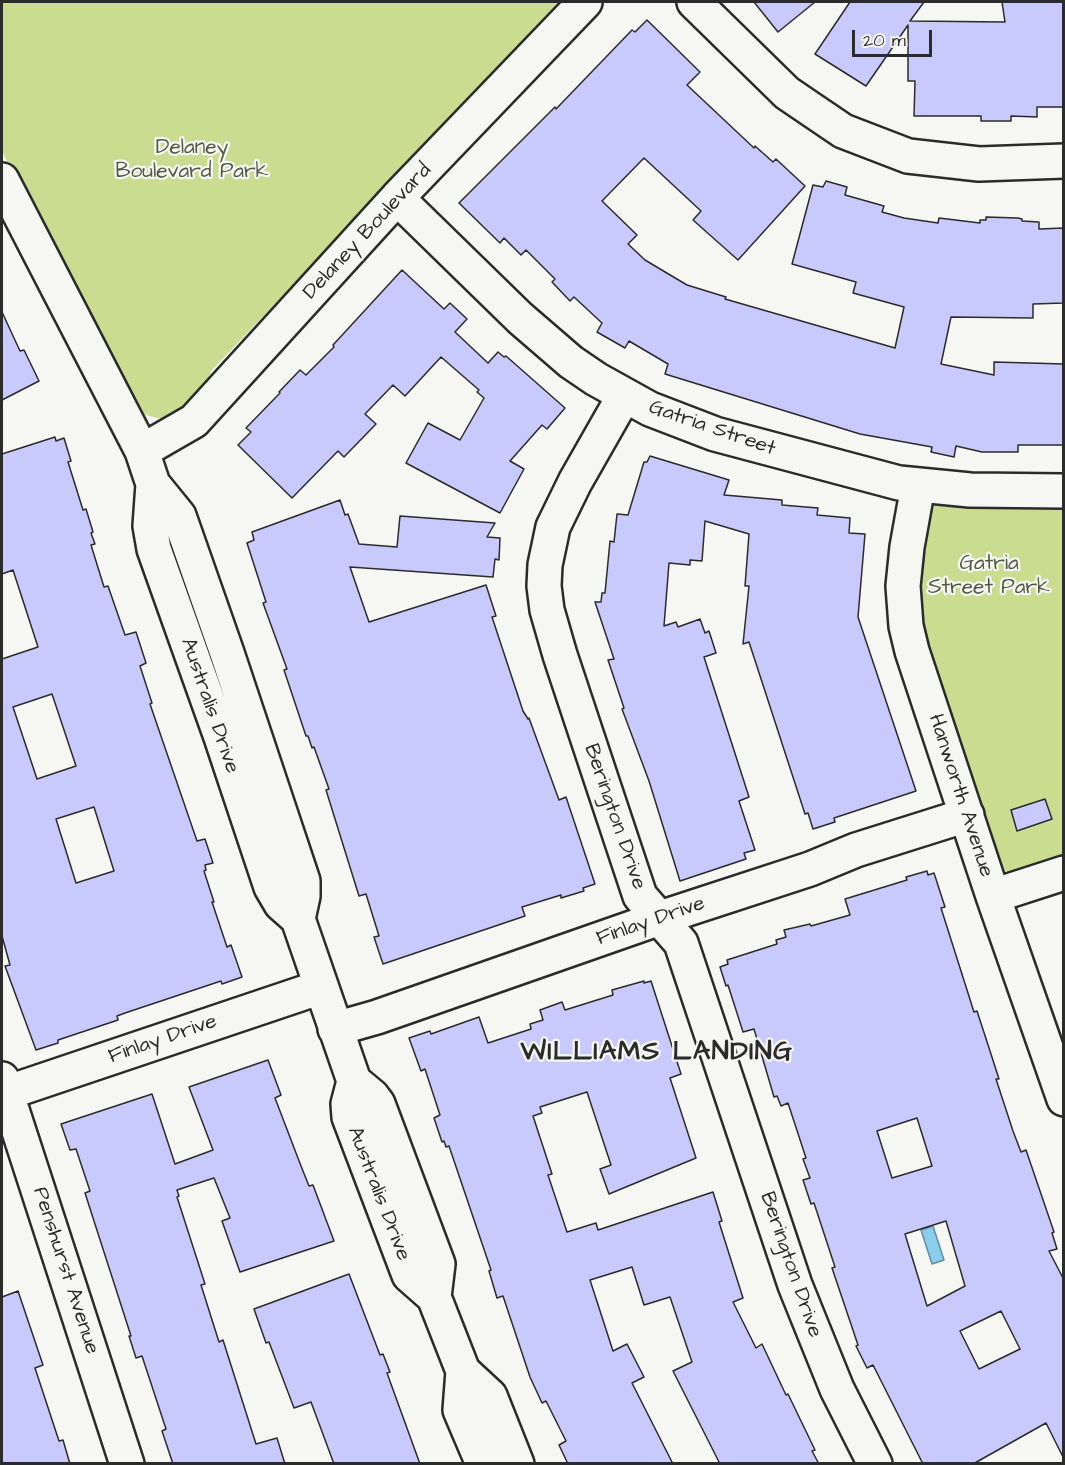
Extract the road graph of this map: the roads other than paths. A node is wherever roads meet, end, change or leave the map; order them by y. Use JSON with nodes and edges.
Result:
{"nodes":[{"id":1,"x":585,"y":2,"type":"edge"},
{"id":2,"x":694,"y":2,"type":"edge"},
{"id":3,"x":1064,"y":161,"type":"edge"},
{"id":4,"x":2,"y":185,"type":"edge"},
{"id":5,"x":397,"y":198,"type":"junction"},
{"id":6,"x":624,"y":396,"type":"junction"},
{"id":7,"x":142,"y":451,"type":"junction"},
{"id":8,"x":918,"y":486,"type":"junction"},
{"id":9,"x":1064,"y":491,"type":"edge"},
{"id":10,"x":967,"y":815,"type":"junction"},
{"id":11,"x":1064,"y":873,"type":"edge"},
{"id":12,"x":993,"y":896,"type":"junction"},
{"id":13,"x":660,"y":918,"type":"junction"},
{"id":14,"x":321,"y":987,"type":"junction"},
{"id":15,"x":335,"y":1029,"type":"junction"},
{"id":16,"x":4,"y":1086,"type":"edge"},
{"id":17,"x":1064,"y":1099,"type":"edge"},
{"id":18,"x":463,"y":1371,"type":"junction"},
{"id":19,"x":127,"y":1464,"type":"edge"},
{"id":20,"x":483,"y":1464,"type":"edge"},
{"id":21,"x":517,"y":1464,"type":"edge"},
{"id":22,"x":875,"y":1464,"type":"edge"}],
"edges":[{"from":1,"to":5,"type":"street","name":"Delaney Boulevard"},
{"from":2,"to":3,"type":"street"},
{"from":4,"to":7,"type":"street","name":"Australis Drive"},
{"from":5,"to":6,"type":"street","name":"Gatria Street"},
{"from":5,"to":7,"type":"street","name":"Delaney Boulevard"},
{"from":6,"to":8,"type":"street","name":"Gatria Street"},
{"from":6,"to":13,"type":"street","name":"Berington Drive"},
{"from":7,"to":14,"type":"street","name":"Australis Drive"},
{"from":8,"to":9,"type":"street","name":"Gatria Street"},
{"from":8,"to":10,"type":"street","name":"Hanworth Avenue"},
{"from":10,"to":12,"type":"street","name":"Hanworth Avenue"},
{"from":10,"to":13,"type":"street","name":"Finlay Drive"},
{"from":11,"to":12,"type":"street"},
{"from":12,"to":17,"type":"street","name":"Hanworth Avenue"},
{"from":13,"to":15,"type":"street","name":"Finlay Drive"},
{"from":13,"to":22,"type":"street","name":"Berington Drive"},
{"from":14,"to":15,"type":"street","name":"Australis Drive"},
{"from":14,"to":16,"type":"street","name":"Finlay Drive"},
{"from":15,"to":18,"type":"street","name":"Australis Drive"},
{"from":16,"to":19,"type":"street","name":"Penshurst Avenue"},
{"from":18,"to":20,"type":"street","name":"Australis Drive"},
{"from":18,"to":21,"type":"street","name":"Australis Drive"}]}
